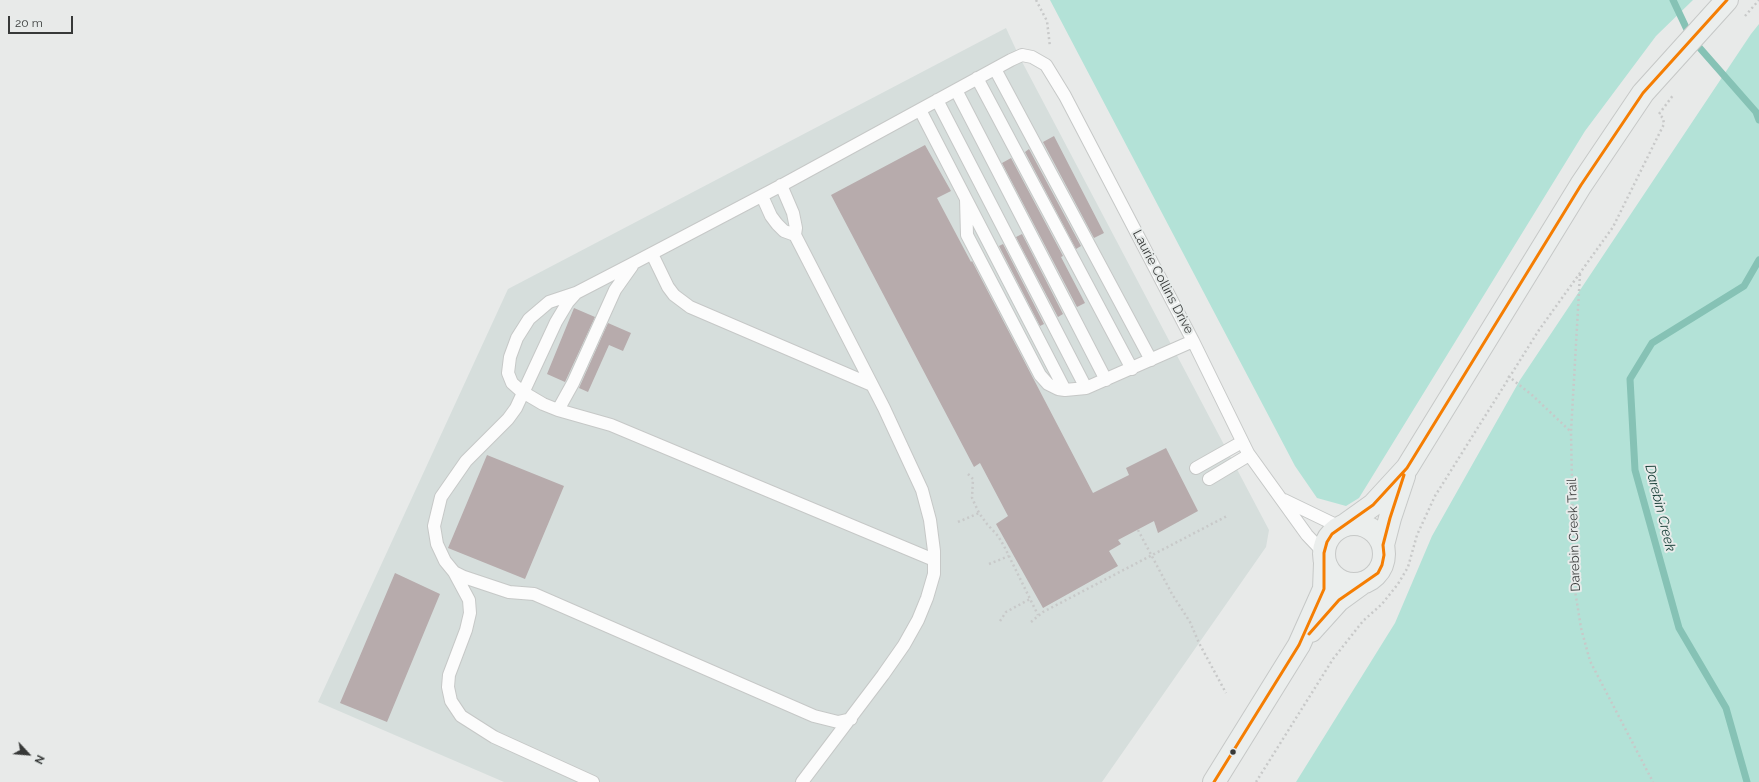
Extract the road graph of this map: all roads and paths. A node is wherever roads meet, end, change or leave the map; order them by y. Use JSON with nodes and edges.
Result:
{"nodes":[{"id":1,"x":1036,"y":0,"type":"edge"},
{"id":2,"x":1727,"y":0,"type":"edge"},
{"id":3,"x":1046,"y":65,"type":"junction"},
{"id":4,"x":995,"y":69,"type":"junction"},
{"id":5,"x":977,"y":78,"type":"junction"},
{"id":6,"x":956,"y":90,"type":"junction"},
{"id":7,"x":1676,"y":91,"type":"dead end"},
{"id":8,"x":938,"y":100,"type":"junction"},
{"id":9,"x":920,"y":110,"type":"junction"},
{"id":10,"x":781,"y":186,"type":"junction"},
{"id":11,"x":762,"y":196,"type":"junction"},
{"id":12,"x":966,"y":199,"type":"junction"},
{"id":13,"x":795,"y":235,"type":"junction"},
{"id":14,"x":652,"y":254,"type":"junction"},
{"id":15,"x":634,"y":263,"type":"junction"},
{"id":16,"x":1580,"y":272,"type":"junction"},
{"id":17,"x":576,"y":292,"type":"junction"},
{"id":18,"x":1193,"y":341,"type":"junction"},
{"id":19,"x":1151,"y":360,"type":"junction"},
{"id":20,"x":1132,"y":369,"type":"junction"},
{"id":21,"x":1508,"y":376,"type":"junction"},
{"id":22,"x":1106,"y":380,"type":"junction"},
{"id":23,"x":872,"y":385,"type":"junction"},
{"id":24,"x":1086,"y":388,"type":"junction"},
{"id":25,"x":1065,"y":390,"type":"junction"},
{"id":26,"x":524,"y":393,"type":"junction"},
{"id":27,"x":558,"y":410,"type":"junction"},
{"id":28,"x":1570,"y":432,"type":"junction"},
{"id":29,"x":1242,"y":442,"type":"junction"},
{"id":30,"x":1249,"y":455,"type":"junction"},
{"id":31,"x":1196,"y":468,"type":"dead end"},
{"id":32,"x":1407,"y":468,"type":"junction"},
{"id":33,"x":968,"y":474,"type":"dead end"},
{"id":34,"x":1209,"y":479,"type":"dead end"},
{"id":35,"x":1281,"y":498,"type":"junction"},
{"id":36,"x":979,"y":513,"type":"junction"},
{"id":37,"x":1227,"y":516,"type":"dead end"},
{"id":38,"x":958,"y":522,"type":"dead end"},
{"id":39,"x":1343,"y":526,"type":"junction"},
{"id":40,"x":1138,"y":530,"type":"dead end"},
{"id":41,"x":1383,"y":545,"type":"junction"},
{"id":42,"x":1150,"y":555,"type":"junction"},
{"id":43,"x":1009,"y":556,"type":"junction"},
{"id":44,"x":1325,"y":558,"type":"junction"},
{"id":45,"x":934,"y":560,"type":"junction"},
{"id":46,"x":989,"y":564,"type":"dead end"},
{"id":47,"x":454,"y":572,"type":"junction"},
{"id":48,"x":1361,"y":584,"type":"junction"},
{"id":49,"x":1030,"y":600,"type":"junction"},
{"id":50,"x":1038,"y":615,"type":"junction"},
{"id":51,"x":1000,"y":621,"type":"dead end"},
{"id":52,"x":1031,"y":622,"type":"dead end"},
{"id":53,"x":1299,"y":645,"type":"junction"},
{"id":54,"x":1226,"y":693,"type":"dead end"},
{"id":55,"x":851,"y":719,"type":"junction"},
{"id":56,"x":593,"y":782,"type":"edge"},
{"id":57,"x":802,"y":782,"type":"edge"},
{"id":58,"x":1214,"y":782,"type":"edge"},
{"id":59,"x":1256,"y":782,"type":"edge"},
{"id":60,"x":1653,"y":782,"type":"edge"}],
"edges":[{"from":1,"to":3,"type":"path"},
{"from":2,"to":32,"type":"main road"},
{"from":3,"to":4,"type":"lane"},
{"from":3,"to":18,"type":"lane","name":"Laurie Collins Drive"},
{"from":4,"to":5,"type":"lane"},
{"from":4,"to":19,"type":"lane"},
{"from":5,"to":6,"type":"lane"},
{"from":5,"to":20,"type":"lane"},
{"from":6,"to":8,"type":"lane"},
{"from":6,"to":22,"type":"lane"},
{"from":7,"to":16,"type":"path"},
{"from":8,"to":9,"type":"lane"},
{"from":8,"to":24,"type":"lane"},
{"from":9,"to":10,"type":"lane"},
{"from":9,"to":12,"type":"lane"},
{"from":10,"to":11,"type":"lane"},
{"from":10,"to":13,"type":"lane"},
{"from":11,"to":13,"type":"lane"},
{"from":11,"to":14,"type":"lane"},
{"from":12,"to":25,"type":"lane"},
{"from":12,"to":25,"type":"lane"},
{"from":13,"to":23,"type":"lane"},
{"from":14,"to":15,"type":"lane"},
{"from":14,"to":23,"type":"lane"},
{"from":15,"to":17,"type":"lane"},
{"from":15,"to":27,"type":"lane"},
{"from":16,"to":21,"type":"path"},
{"from":16,"to":28,"type":"path","name":"Darebin Creek Trail"},
{"from":17,"to":26,"type":"lane"},
{"from":17,"to":26,"type":"lane"},
{"from":18,"to":19,"type":"lane"},
{"from":18,"to":29,"type":"lane","name":"Laurie Collins Drive"},
{"from":19,"to":20,"type":"lane"},
{"from":20,"to":22,"type":"lane"},
{"from":21,"to":28,"type":"path"},
{"from":21,"to":59,"type":"path"},
{"from":22,"to":24,"type":"lane"},
{"from":23,"to":45,"type":"lane"},
{"from":24,"to":25,"type":"lane"},
{"from":26,"to":27,"type":"lane"},
{"from":26,"to":47,"type":"lane"},
{"from":27,"to":45,"type":"lane"},
{"from":28,"to":60,"type":"path","name":"Darebin Creek Trail"},
{"from":29,"to":30,"type":"lane","name":"Laurie Collins Drive"},
{"from":29,"to":31,"type":"lane"},
{"from":30,"to":34,"type":"lane"},
{"from":30,"to":35,"type":"lane","name":"Laurie Collins Drive"},
{"from":32,"to":39,"type":"main road"},
{"from":32,"to":41,"type":"main road"},
{"from":33,"to":36,"type":"path"},
{"from":35,"to":39,"type":"lane","name":"Laurie Collins Drive"},
{"from":35,"to":44,"type":"lane","name":"Laurie Collins Drive"},
{"from":36,"to":38,"type":"path"},
{"from":36,"to":43,"type":"path"},
{"from":37,"to":42,"type":"path"},
{"from":39,"to":41,"type":"main road"},
{"from":39,"to":44,"type":"main road"},
{"from":40,"to":42,"type":"path"},
{"from":41,"to":48,"type":"main road"},
{"from":42,"to":50,"type":"path"},
{"from":42,"to":54,"type":"path"},
{"from":43,"to":46,"type":"path"},
{"from":43,"to":49,"type":"path"},
{"from":44,"to":48,"type":"main road"},
{"from":44,"to":53,"type":"main road"},
{"from":45,"to":55,"type":"lane"},
{"from":47,"to":55,"type":"lane"},
{"from":47,"to":56,"type":"lane"},
{"from":48,"to":53,"type":"main road"},
{"from":49,"to":50,"type":"path"},
{"from":49,"to":51,"type":"path"},
{"from":50,"to":52,"type":"path"},
{"from":53,"to":58,"type":"main road"},
{"from":55,"to":57,"type":"lane"}]}
